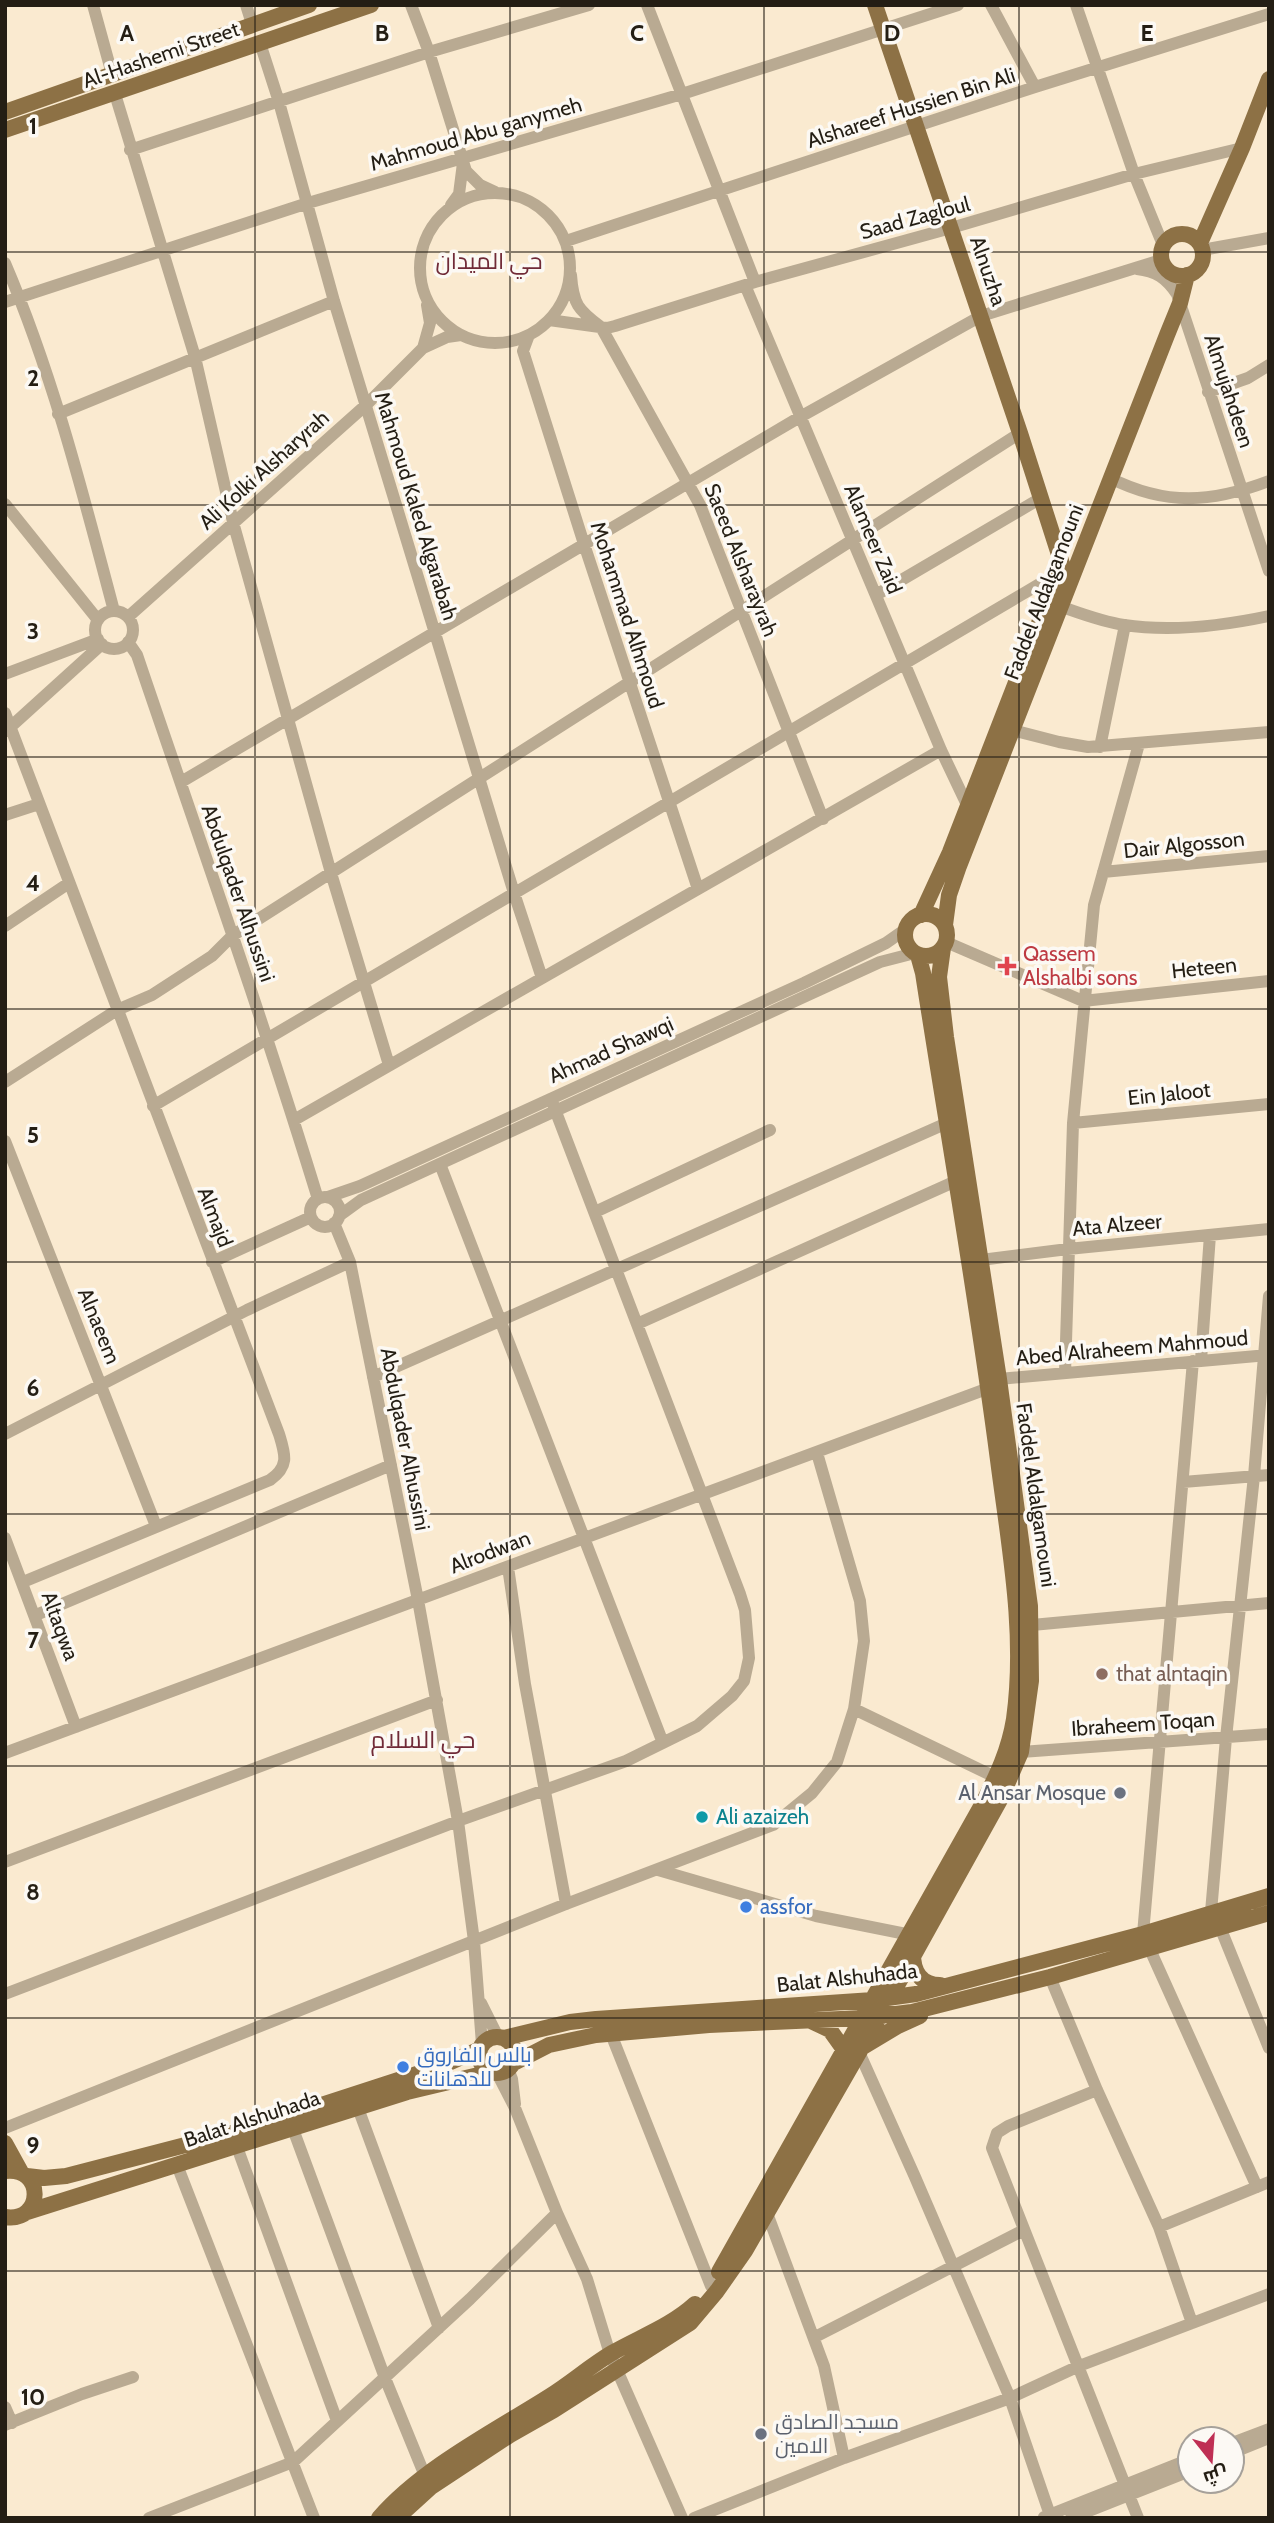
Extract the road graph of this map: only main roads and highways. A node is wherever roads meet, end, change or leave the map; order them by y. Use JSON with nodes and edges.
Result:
{"nodes":[{"id":1,"x":309,"y":5,"type":"edge"},
{"id":2,"x":371,"y":5,"type":"edge"},
{"id":3,"x":876,"y":5,"type":"edge"},
{"id":4,"x":1269,"y":79,"type":"edge"},
{"id":5,"x":1265,"y":102,"type":"edge"},
{"id":6,"x":5,"y":112,"type":"edge"},
{"id":7,"x":5,"y":130,"type":"edge"},
{"id":8,"x":1201,"y":246,"type":"junction"},
{"id":9,"x":1187,"y":275,"type":"junction"},
{"id":10,"x":1084,"y":549,"type":"junction"},
{"id":11,"x":1060,"y":551,"type":"junction"},
{"id":12,"x":921,"y":915,"type":"junction"},
{"id":13,"x":945,"y":925,"type":"junction"},
{"id":14,"x":945,"y":945,"type":"junction"},
{"id":15,"x":916,"y":954,"type":"junction"},
{"id":16,"x":975,"y":1261,"type":"junction"},
{"id":17,"x":994,"y":1384,"type":"junction"},
{"id":18,"x":1269,"y":1896,"type":"edge"},
{"id":19,"x":1269,"y":1913,"type":"edge"},
{"id":20,"x":1146,"y":1940,"type":"junction"},
{"id":21,"x":914,"y":1954,"type":"junction"},
{"id":22,"x":891,"y":1968,"type":"junction"},
{"id":23,"x":950,"y":1985,"type":"junction"},
{"id":24,"x":881,"y":1999,"type":"junction"},
{"id":25,"x":950,"y":2004,"type":"junction"},
{"id":26,"x":808,"y":2013,"type":"junction"},
{"id":27,"x":880,"y":2016,"type":"junction"},
{"id":28,"x":863,"y":2018,"type":"junction"},
{"id":29,"x":501,"y":2037,"type":"junction"},
{"id":30,"x":481,"y":2047,"type":"junction"},
{"id":31,"x":855,"y":2051,"type":"junction"},
{"id":32,"x":502,"y":2069,"type":"junction"},
{"id":33,"x":6,"y":2150,"type":"edge"},
{"id":34,"x":18,"y":2173,"type":"edge"},
{"id":35,"x":52,"y":2178,"type":"junction"},
{"id":36,"x":54,"y":2202,"type":"junction"},
{"id":37,"x":13,"y":2217,"type":"edge"},
{"id":38,"x":379,"y":2518,"type":"edge"},
{"id":39,"x":397,"y":2518,"type":"edge"}],
"edges":[{"from":1,"to":6,"type":"main road","name":"Al-Hashemi Street"},
{"from":2,"to":7,"type":"main road","name":"Al-Hashemi Street"},
{"from":3,"to":11,"type":"main road","name":"Alnuzha"},
{"from":4,"to":5,"type":"main road"},
{"from":5,"to":8,"type":"main road"},
{"from":8,"to":9,"type":"main road"},
{"from":8,"to":9,"type":"main road"},
{"from":9,"to":10,"type":"main road","name":"Faddel Aldalgamouni"},
{"from":10,"to":11,"type":"main road"},
{"from":10,"to":13,"type":"main road","name":"Faddel Aldalgamouni"},
{"from":11,"to":12,"type":"main road"},
{"from":12,"to":13,"type":"main road"},
{"from":12,"to":15,"type":"main road"},
{"from":13,"to":14,"type":"main road"},
{"from":14,"to":15,"type":"main road"},
{"from":14,"to":16,"type":"main road","name":"Faddel Aldalgamouni"},
{"from":15,"to":16,"type":"main road","name":"Faddel Aldalgamouni"},
{"from":16,"to":17,"type":"main road","name":"Faddel Aldalgamouni"},
{"from":17,"to":21,"type":"main road","name":"Faddel Aldalgamouni"},
{"from":17,"to":22,"type":"main road","name":"Faddel Aldalgamouni"},
{"from":18,"to":20,"type":"main road","name":"Balat Alshuhada"},
{"from":19,"to":20,"type":"main road"},
{"from":20,"to":23,"type":"main road","name":"Balat Alshuhada"},
{"from":20,"to":25,"type":"main road"},
{"from":21,"to":23,"type":"main road"},
{"from":21,"to":24,"type":"main road","name":"Faddel Aldalgamouni"},
{"from":22,"to":24,"type":"main road","name":"Faddel Aldalgamouni"},
{"from":22,"to":26,"type":"main road"},
{"from":23,"to":24,"type":"main road","name":"Balat Alshuhada"},
{"from":24,"to":26,"type":"main road","name":"Balat Alshuhada"},
{"from":24,"to":27,"type":"main road","name":"Faddel Aldalgamouni"},
{"from":24,"to":28,"type":"main road","name":"Faddel Aldalgamouni"},
{"from":25,"to":27,"type":"main road"},
{"from":25,"to":31,"type":"main road"},
{"from":26,"to":28,"type":"main road"},
{"from":26,"to":29,"type":"main road","name":"Balat Alshuhada"},
{"from":26,"to":31,"type":"main road"},
{"from":26,"to":32,"type":"main road","name":"Balat Alshuhada"},
{"from":27,"to":28,"type":"main road"},
{"from":27,"to":31,"type":"main road","name":"Faddel Aldalgamouni"},
{"from":28,"to":31,"type":"main road","name":"Faddel Aldalgamouni"},
{"from":29,"to":30,"type":"main road"},
{"from":29,"to":32,"type":"main road"},
{"from":30,"to":32,"type":"main road"},
{"from":30,"to":35,"type":"main road","name":"Balat Alshuhada"},
{"from":31,"to":38,"type":"main road"},
{"from":31,"to":39,"type":"main road"},
{"from":32,"to":36,"type":"main road","name":"Balat Alshuhada"},
{"from":33,"to":34,"type":"main road"},
{"from":34,"to":35,"type":"main road","name":"Balat Alshuhada"},
{"from":34,"to":37,"type":"main road"},
{"from":35,"to":36,"type":"main road"},
{"from":36,"to":37,"type":"main road","name":"Balat Alshuhada"}]}
